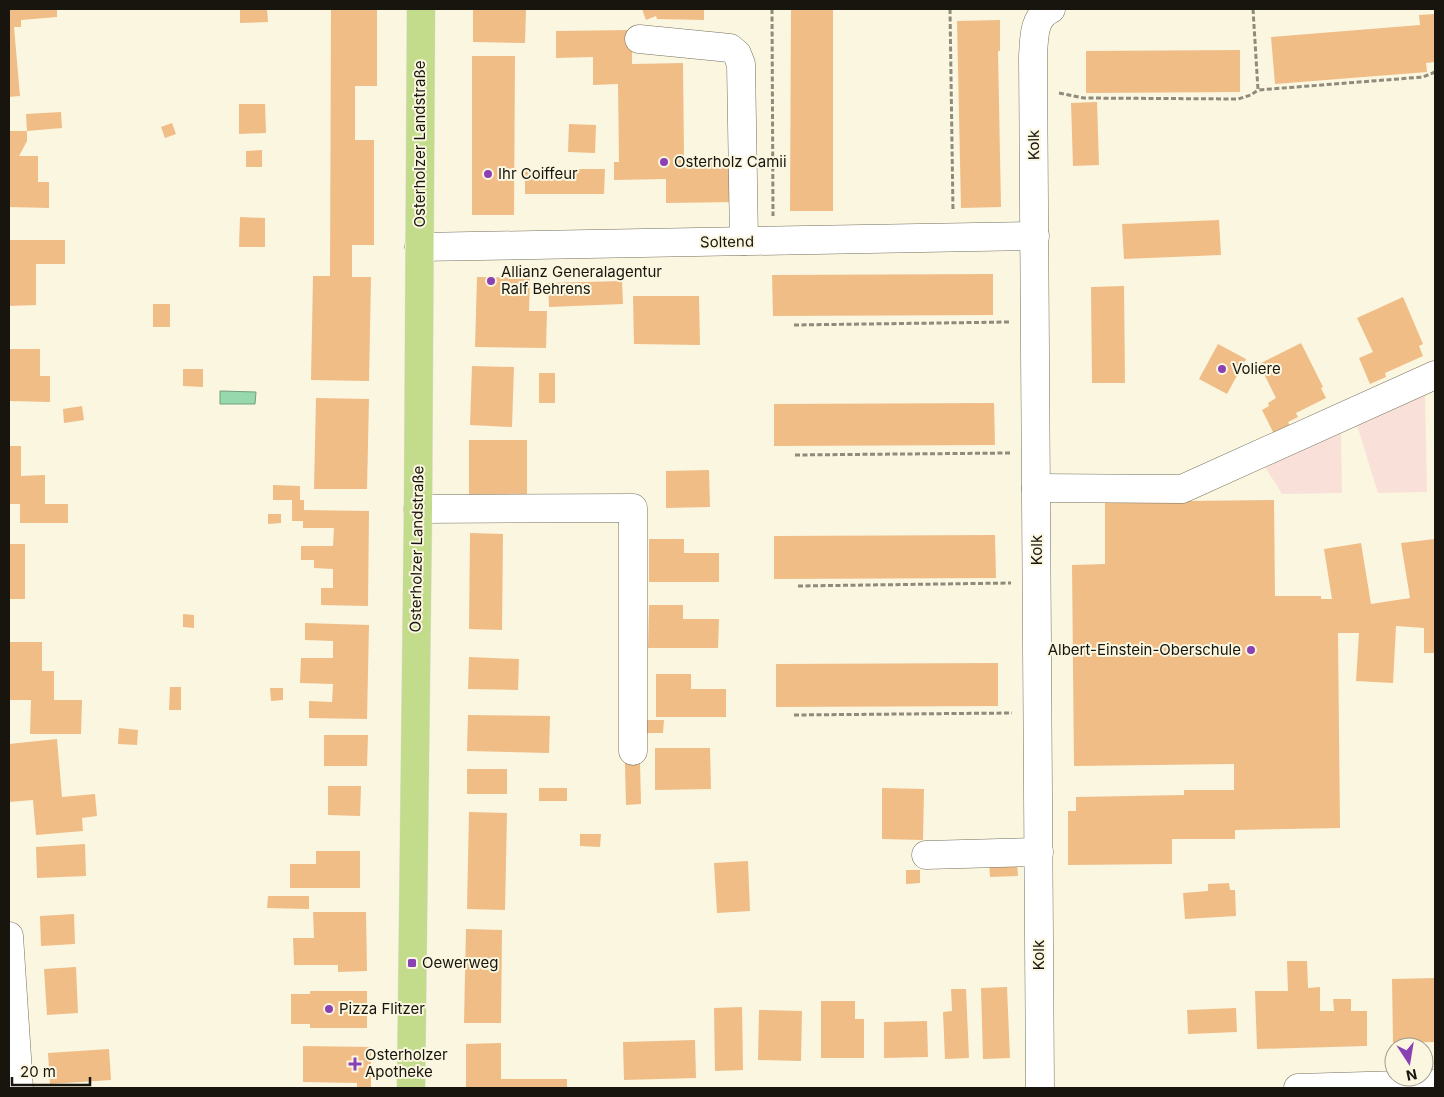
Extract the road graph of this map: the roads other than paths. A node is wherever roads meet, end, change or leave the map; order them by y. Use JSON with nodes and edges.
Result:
{"nodes":[{"id":1,"x":421,"y":9,"type":"edge"},
{"id":2,"x":1047,"y":11,"type":"edge"},
{"id":3,"x":640,"y":40,"type":"dead end"},
{"id":4,"x":1035,"y":236,"type":"junction"},
{"id":5,"x":744,"y":241,"type":"junction"},
{"id":6,"x":419,"y":247,"type":"junction"},
{"id":7,"x":1435,"y":375,"type":"edge"},
{"id":8,"x":1036,"y":488,"type":"junction"},
{"id":9,"x":418,"y":509,"type":"junction"},
{"id":10,"x":633,"y":751,"type":"dead end"},
{"id":11,"x":1038,"y":852,"type":"junction"},
{"id":12,"x":926,"y":855,"type":"dead end"},
{"id":13,"x":9,"y":936,"type":"edge"},
{"id":14,"x":1435,"y":1084,"type":"edge"},
{"id":15,"x":20,"y":1088,"type":"edge"},
{"id":16,"x":411,"y":1088,"type":"edge"},
{"id":17,"x":1040,"y":1088,"type":"edge"},
{"id":18,"x":1298,"y":1088,"type":"edge"}],
"edges":[{"from":1,"to":6,"type":"main road","name":"Osterholzer Landstraße"},
{"from":2,"to":4,"type":"street","name":"Kolk"},
{"from":3,"to":5,"type":"street"},
{"from":4,"to":5,"type":"street","name":"Soltend"},
{"from":4,"to":8,"type":"street","name":"Kolk"},
{"from":5,"to":6,"type":"street","name":"Soltend"},
{"from":6,"to":9,"type":"main road","name":"Osterholzer Landstraße"},
{"from":7,"to":8,"type":"street"},
{"from":8,"to":11,"type":"street","name":"Kolk"},
{"from":9,"to":10,"type":"street"},
{"from":9,"to":16,"type":"main road","name":"Osterholzer Landstraße"},
{"from":11,"to":12,"type":"street"},
{"from":11,"to":17,"type":"street","name":"Kolk"},
{"from":13,"to":15,"type":"street"},
{"from":14,"to":18,"type":"street"}]}
